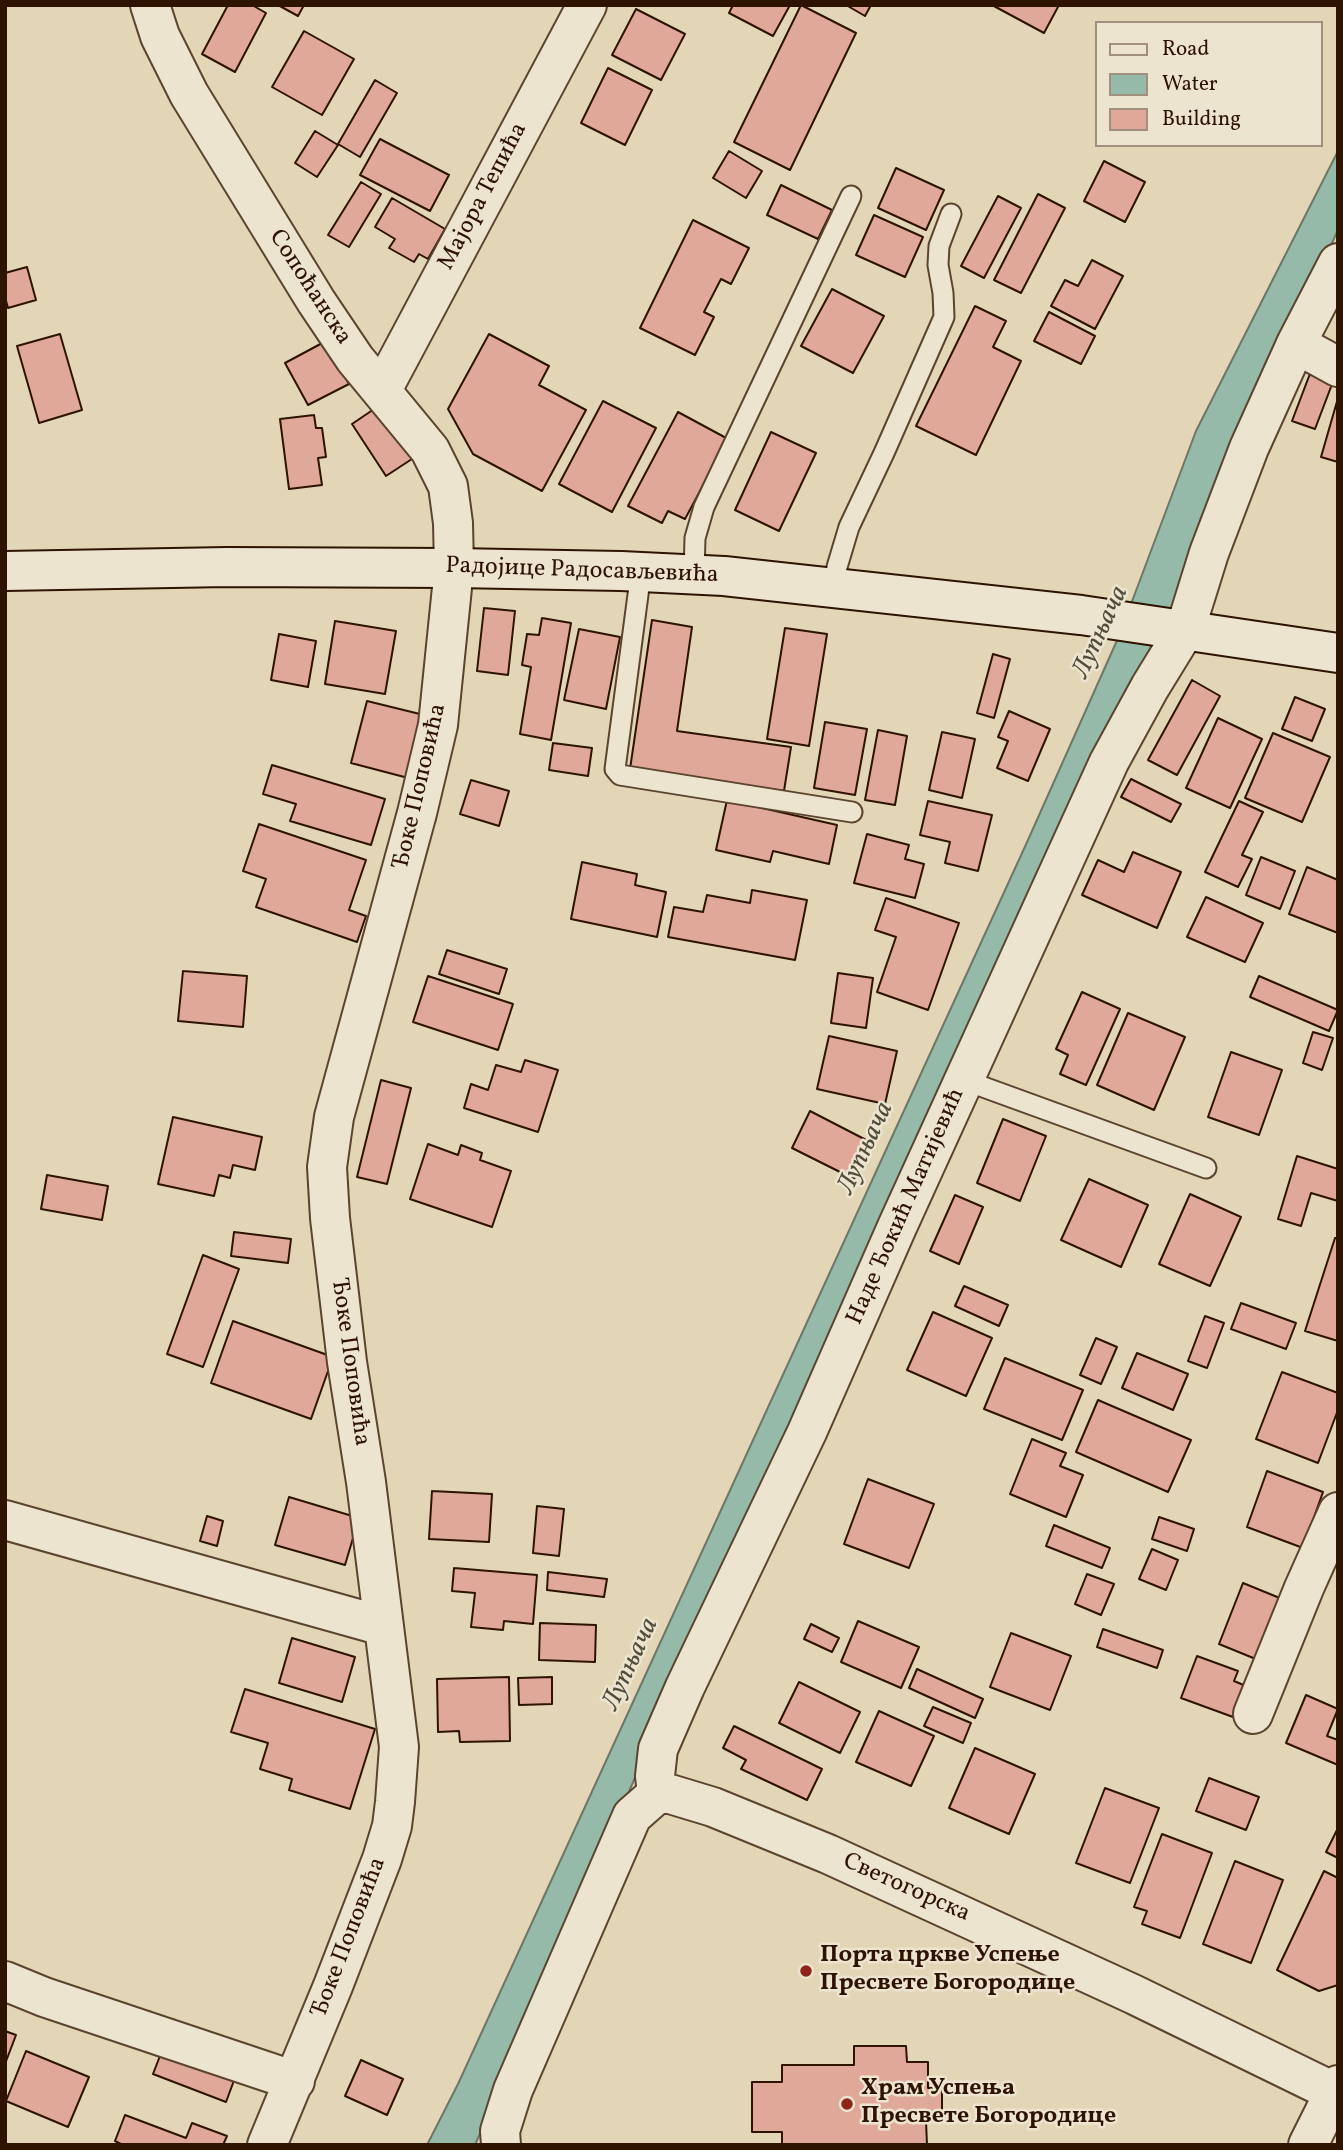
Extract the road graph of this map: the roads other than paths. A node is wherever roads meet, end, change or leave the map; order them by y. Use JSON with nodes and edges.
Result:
{"nodes":[{"id":1,"x":150,"y":5,"type":"edge"},
{"id":2,"x":587,"y":5,"type":"edge"},
{"id":3,"x":851,"y":195,"type":"dead end"},
{"id":4,"x":951,"y":214,"type":"dead end"},
{"id":5,"x":1338,"y":263,"type":"edge"},
{"id":6,"x":1296,"y":344,"type":"junction"},
{"id":7,"x":1338,"y":367,"type":"edge"},
{"id":8,"x":382,"y":390,"type":"junction"},
{"id":9,"x":454,"y":568,"type":"junction"},
{"id":10,"x":5,"y":571,"type":"edge"},
{"id":11,"x":642,"y":572,"type":"junction"},
{"id":12,"x":694,"y":575,"type":"junction"},
{"id":13,"x":834,"y":588,"type":"junction"},
{"id":14,"x":1170,"y":627,"type":"junction"},
{"id":15,"x":1338,"y":653,"type":"edge"},
{"id":16,"x":852,"y":812,"type":"dead end"},
{"id":17,"x":964,"y":1080,"type":"junction"},
{"id":18,"x":1206,"y":1168,"type":"dead end"},
{"id":19,"x":1338,"y":1513,"type":"edge"},
{"id":20,"x":5,"y":1520,"type":"edge"},
{"id":21,"x":383,"y":1626,"type":"junction"},
{"id":22,"x":1252,"y":1714,"type":"dead end"},
{"id":23,"x":657,"y":1794,"type":"junction"},
{"id":24,"x":5,"y":1981,"type":"edge"},
{"id":25,"x":295,"y":2081,"type":"junction"},
{"id":26,"x":1336,"y":2090,"type":"edge"},
{"id":27,"x":267,"y":2145,"type":"edge"},
{"id":28,"x":501,"y":2145,"type":"edge"},
{"id":29,"x":1308,"y":2145,"type":"edge"}],
"edges":[{"from":1,"to":8,"type":"street","name":"Сопоћанска"},
{"from":2,"to":8,"type":"street","name":"Мајора Тепића"},
{"from":3,"to":12,"type":"lane"},
{"from":4,"to":13,"type":"lane"},
{"from":5,"to":6,"type":"street","name":"Наде Ђокић Матијевић"},
{"from":6,"to":7,"type":"street"},
{"from":6,"to":14,"type":"street","name":"Наде Ђокић Матијевић"},
{"from":8,"to":9,"type":"street","name":"Сопоћанска"},
{"from":9,"to":10,"type":"street","name":"Радојице Радосављевића"},
{"from":9,"to":11,"type":"street","name":"Радојице Радосављевића"},
{"from":9,"to":21,"type":"street","name":"Ђоке Поповића"},
{"from":11,"to":12,"type":"street","name":"Радојице Радосављевића"},
{"from":11,"to":16,"type":"lane"},
{"from":12,"to":13,"type":"street","name":"Радојице Радосављевића"},
{"from":13,"to":14,"type":"street","name":"Радојице Радосављевића"},
{"from":14,"to":15,"type":"street","name":"Радојице Радосављевића"},
{"from":14,"to":17,"type":"street","name":"Наде Ђокић Матијевић"},
{"from":17,"to":18,"type":"lane"},
{"from":17,"to":23,"type":"street","name":"Наде Ђокић Матијевић"},
{"from":19,"to":22,"type":"street"},
{"from":20,"to":21,"type":"street"},
{"from":21,"to":25,"type":"street","name":"Ђоке Поповића"},
{"from":23,"to":26,"type":"street","name":"Светогорска"},
{"from":23,"to":28,"type":"street"},
{"from":24,"to":25,"type":"street"},
{"from":25,"to":27,"type":"street","name":"Ђоке Поповића"},
{"from":26,"to":29,"type":"street"}]}
